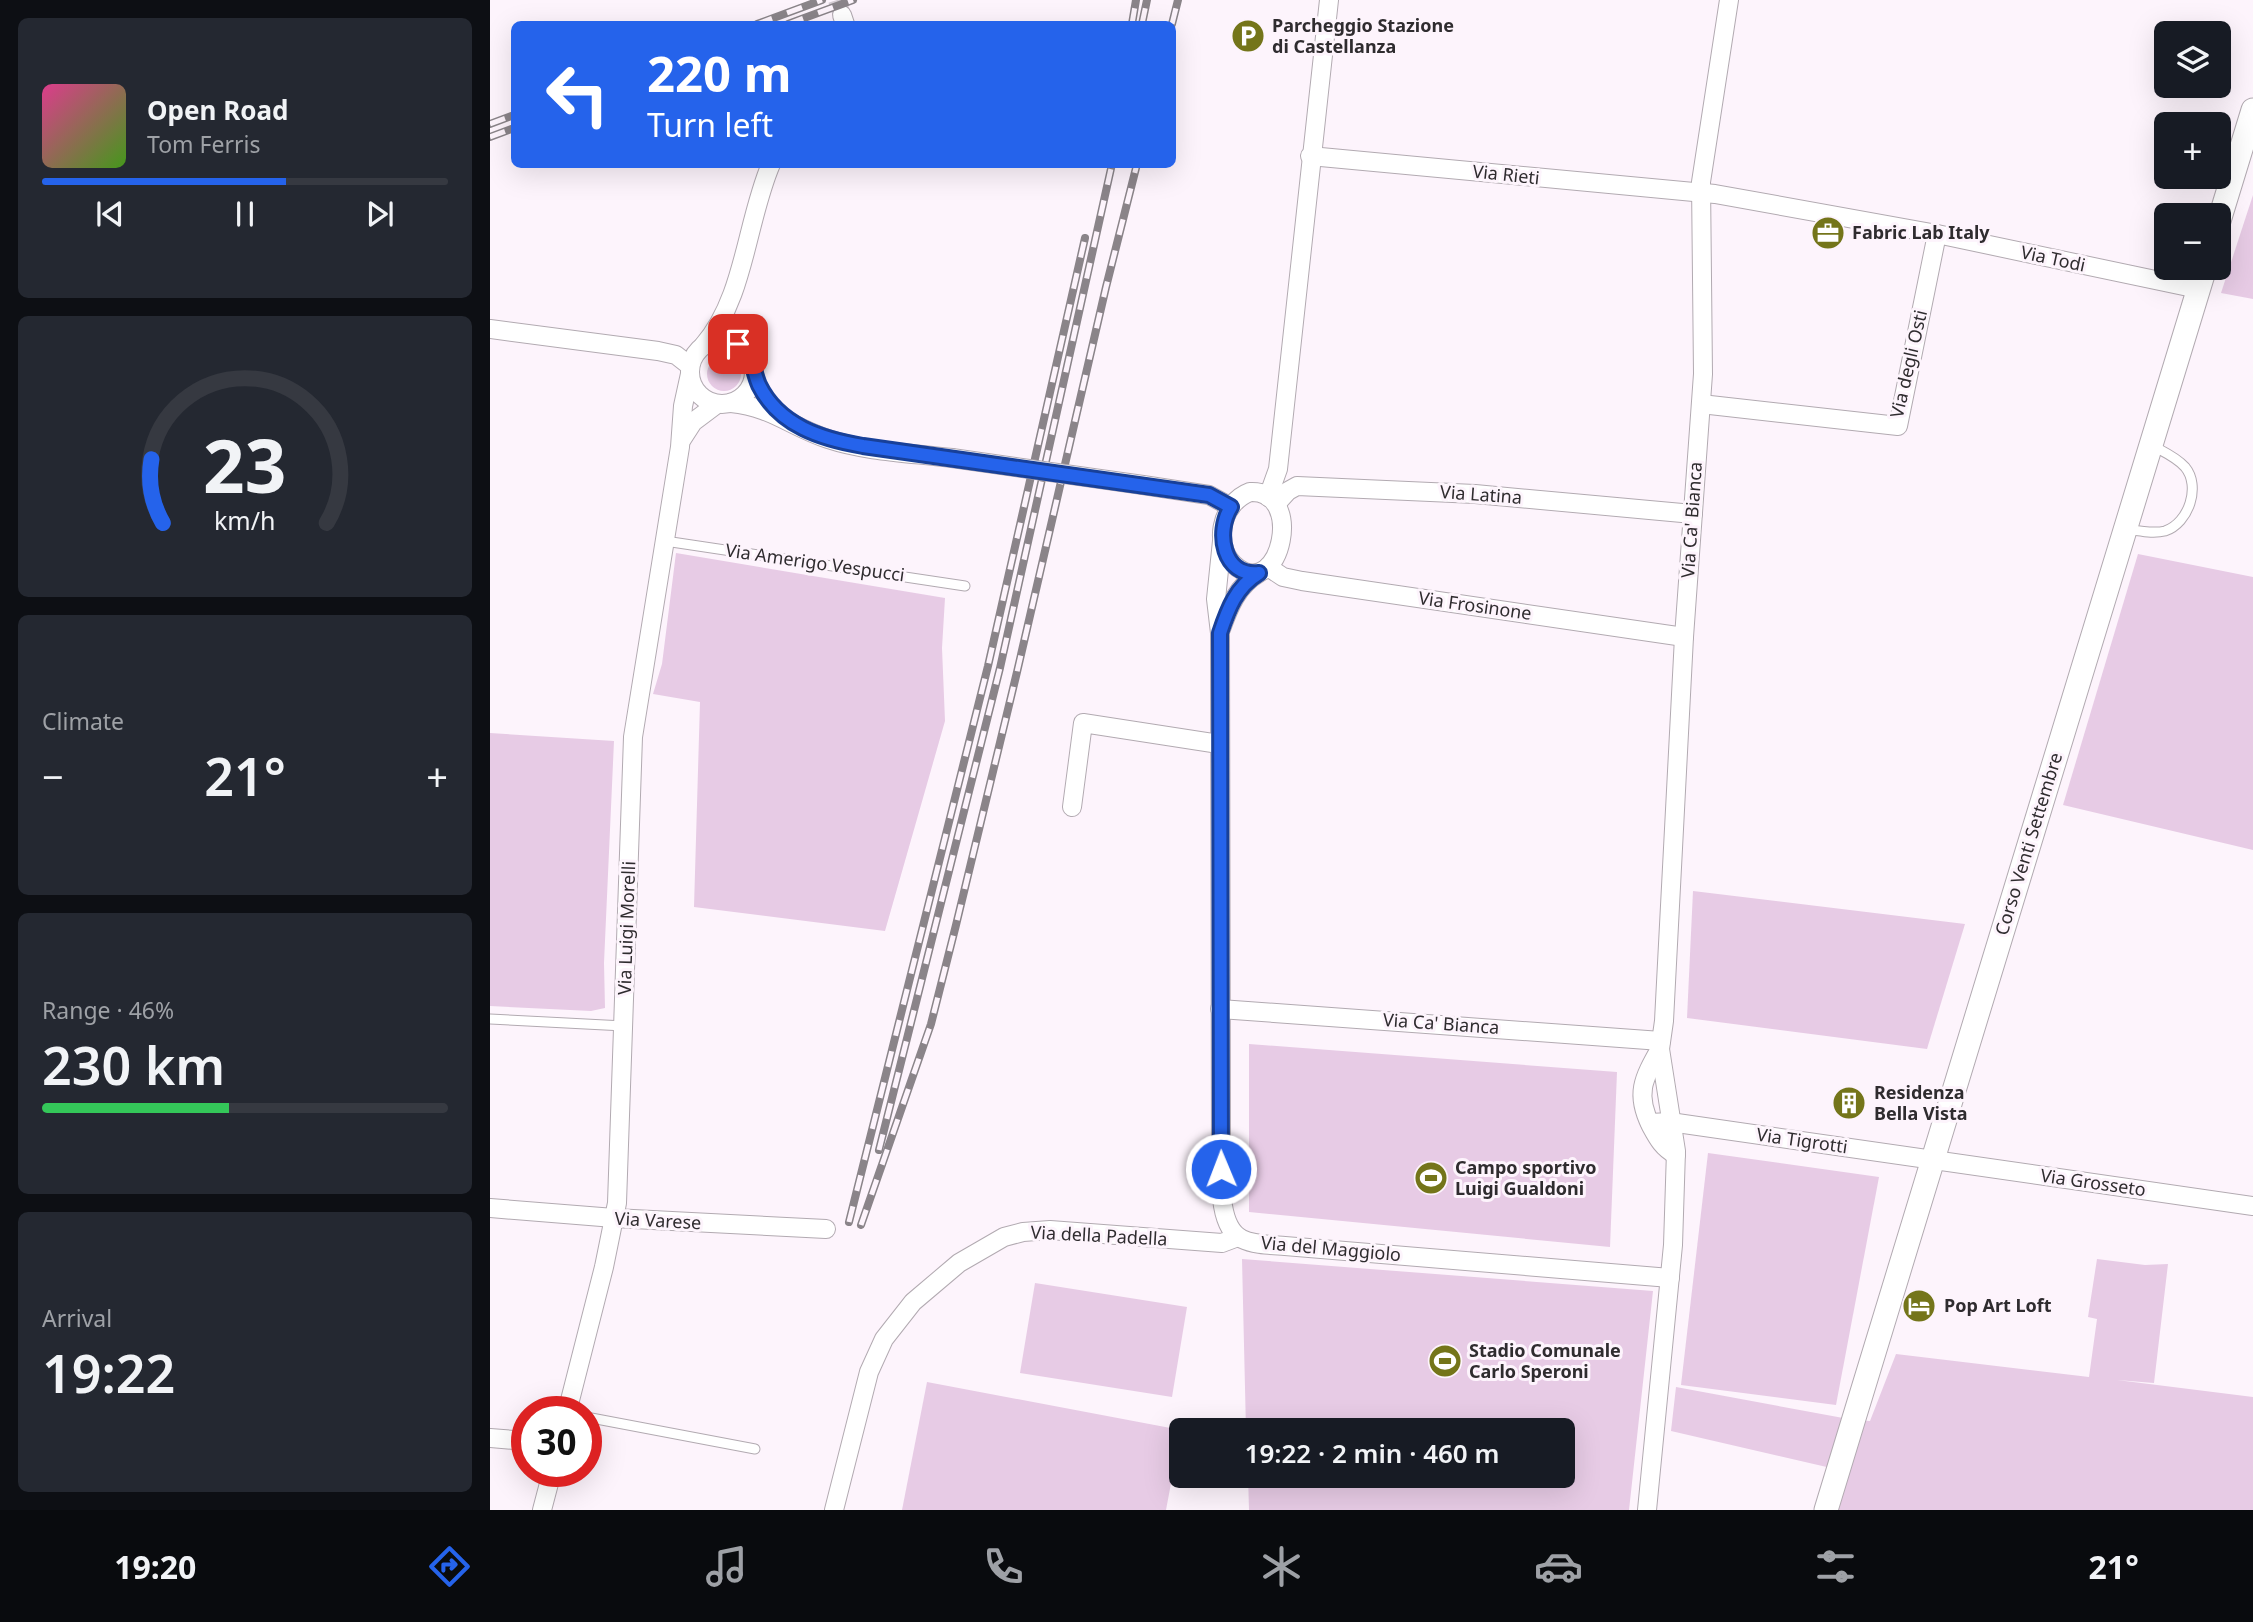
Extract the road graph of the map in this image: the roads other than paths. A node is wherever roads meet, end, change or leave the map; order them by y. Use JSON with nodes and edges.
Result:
{"nodes":[{"id":1,"x":1329,"y":0,"type":"edge"},
{"id":2,"x":1729,"y":0,"type":"edge"},
{"id":3,"x":2253,"y":110,"type":"edge"},
{"id":4,"x":1310,"y":156,"type":"junction"},
{"id":5,"x":770,"y":168,"type":"edge"},
{"id":6,"x":1701,"y":194,"type":"junction"},
{"id":7,"x":2225,"y":203,"type":"edge"},
{"id":8,"x":1937,"y":234,"type":"junction"},
{"id":9,"x":2154,"y":270,"type":"edge"},
{"id":10,"x":2200,"y":280,"type":"edge"},
{"id":11,"x":729,"y":304,"type":"junction"},
{"id":12,"x":490,"y":329,"type":"edge"},
{"id":13,"x":738,"y":344,"type":"junction"},
{"id":14,"x":703,"y":345,"type":"junction"},
{"id":15,"x":690,"y":370,"type":"junction"},
{"id":16,"x":754,"y":373,"type":"junction"},
{"id":17,"x":724,"y":404,"type":"junction"},
{"id":18,"x":1701,"y":404,"type":"junction"},
{"id":19,"x":786,"y":419,"type":"junction"},
{"id":20,"x":681,"y":442,"type":"junction"},
{"id":21,"x":2151,"y":445,"type":"junction"},
{"id":22,"x":1272,"y":501,"type":"junction"},
{"id":23,"x":1231,"y":507,"type":"junction"},
{"id":24,"x":1693,"y":514,"type":"junction"},
{"id":25,"x":2125,"y":529,"type":"junction"},
{"id":26,"x":664,"y":541,"type":"junction"},
{"id":27,"x":1222,"y":541,"type":"junction"},
{"id":28,"x":1264,"y":570,"type":"junction"},
{"id":29,"x":965,"y":586,"type":"dead end"},
{"id":30,"x":1220,"y":633,"type":"junction"},
{"id":31,"x":1684,"y":637,"type":"junction"},
{"id":32,"x":1219,"y":744,"type":"junction"},
{"id":33,"x":1072,"y":807,"type":"dead end"},
{"id":34,"x":1220,"y":1009,"type":"junction"},
{"id":35,"x":490,"y":1019,"type":"edge"},
{"id":36,"x":624,"y":1026,"type":"junction"},
{"id":37,"x":1661,"y":1045,"type":"junction"},
{"id":38,"x":1670,"y":1122,"type":"junction"},
{"id":39,"x":1650,"y":1123,"type":"junction"},
{"id":40,"x":1676,"y":1155,"type":"junction"},
{"id":41,"x":1933,"y":1160,"type":"junction"},
{"id":42,"x":2253,"y":1206,"type":"edge"},
{"id":43,"x":490,"y":1208,"type":"edge"},
{"id":44,"x":614,"y":1218,"type":"junction"},
{"id":45,"x":825,"y":1229,"type":"dead end"},
{"id":46,"x":1238,"y":1237,"type":"junction"},
{"id":47,"x":1670,"y":1278,"type":"junction"},
{"id":48,"x":572,"y":1396,"type":"edge"},
{"id":49,"x":602,"y":1420,"type":"edge"},
{"id":50,"x":490,"y":1438,"type":"edge"},
{"id":51,"x":511,"y":1440,"type":"edge"},
{"id":52,"x":755,"y":1449,"type":"dead end"},
{"id":53,"x":548,"y":1487,"type":"edge"},
{"id":54,"x":542,"y":1510,"type":"edge"},
{"id":55,"x":834,"y":1510,"type":"edge"},
{"id":56,"x":1647,"y":1510,"type":"edge"},
{"id":57,"x":1826,"y":1510,"type":"edge"}],
"edges":[{"from":1,"to":4,"type":"street"},
{"from":2,"to":6,"type":"street","name":"Via Ca' Bianca"},
{"from":3,"to":7,"type":"street"},
{"from":4,"to":6,"type":"street","name":"Via Rieti"},
{"from":4,"to":22,"type":"street"},
{"from":5,"to":11,"type":"street"},
{"from":6,"to":8,"type":"street","name":"Via Todi"},
{"from":6,"to":18,"type":"street","name":"Via Ca' Bianca"},
{"from":8,"to":9,"type":"street","name":"Via Todi"},
{"from":8,"to":18,"type":"street","name":"Via degli Osti"},
{"from":10,"to":21,"type":"street","name":"Corso Venti Settembre"},
{"from":11,"to":13,"type":"street"},
{"from":11,"to":14,"type":"street"},
{"from":12,"to":15,"type":"street"},
{"from":13,"to":14,"type":"street"},
{"from":13,"to":16,"type":"street"},
{"from":14,"to":15,"type":"street"},
{"from":15,"to":17,"type":"street"},
{"from":15,"to":20,"type":"street","name":"Via Luigi Morelli"},
{"from":16,"to":17,"type":"street"},
{"from":16,"to":19,"type":"street"},
{"from":17,"to":19,"type":"street"},
{"from":17,"to":20,"type":"street"},
{"from":18,"to":24,"type":"street","name":"Via Ca' Bianca"},
{"from":19,"to":23,"type":"street","bridge":true},
{"from":20,"to":26,"type":"street","name":"Via Luigi Morelli"},
{"from":21,"to":25,"type":"street","name":"Corso Venti Settembre"},
{"from":21,"to":25,"type":"lane"},
{"from":22,"to":23,"type":"street"},
{"from":22,"to":24,"type":"street","name":"Via Latina"},
{"from":22,"to":28,"type":"street"},
{"from":23,"to":27,"type":"street"},
{"from":24,"to":31,"type":"street","name":"Via Ca' Bianca"},
{"from":25,"to":41,"type":"street","name":"Corso Venti Settembre"},
{"from":26,"to":29,"type":"lane","name":"Via Amerigo Vespucci"},
{"from":26,"to":36,"type":"street","name":"Via Luigi Morelli"},
{"from":27,"to":28,"type":"street"},
{"from":27,"to":30,"type":"street","name":"Via del Maggiolo"},
{"from":28,"to":30,"type":"street","name":"Via del Maggiolo"},
{"from":28,"to":31,"type":"street","name":"Via Frosinone"},
{"from":30,"to":32,"type":"street","name":"Via del Maggiolo"},
{"from":31,"to":37,"type":"street","name":"Via Ca' Bianca"},
{"from":32,"to":33,"type":"street"},
{"from":32,"to":34,"type":"street","name":"Via del Maggiolo"},
{"from":34,"to":37,"type":"street","name":"Via Ca' Bianca"},
{"from":34,"to":46,"type":"street","name":"Via del Maggiolo"},
{"from":35,"to":36,"type":"lane"},
{"from":36,"to":44,"type":"street","name":"Via Luigi Morelli"},
{"from":37,"to":38,"type":"street","name":"Via Ca' Bianca"},
{"from":37,"to":39,"type":"street","name":"Via Ca' Bianca"},
{"from":38,"to":39,"type":"street"},
{"from":38,"to":40,"type":"street","name":"Via Ca' Bianca"},
{"from":38,"to":41,"type":"street","name":"Via Tigrotti"},
{"from":39,"to":40,"type":"street","name":"Via Ca' Bianca"},
{"from":40,"to":47,"type":"street","name":"Via Ca' Bianca"},
{"from":41,"to":42,"type":"street","name":"Via Grosseto"},
{"from":41,"to":57,"type":"street","name":"Corso Venti Settembre"},
{"from":43,"to":44,"type":"street","name":"Via Varese"},
{"from":44,"to":45,"type":"street","name":"Via Varese"},
{"from":44,"to":48,"type":"street","name":"Via Luigi Morelli"},
{"from":46,"to":47,"type":"street","name":"Via del Maggiolo"},
{"from":46,"to":55,"type":"street","name":"Via della Padella"},
{"from":47,"to":56,"type":"street","name":"Via Ca' Bianca"},
{"from":49,"to":52,"type":"lane"},
{"from":50,"to":51,"type":"street"},
{"from":53,"to":54,"type":"street"}]}
